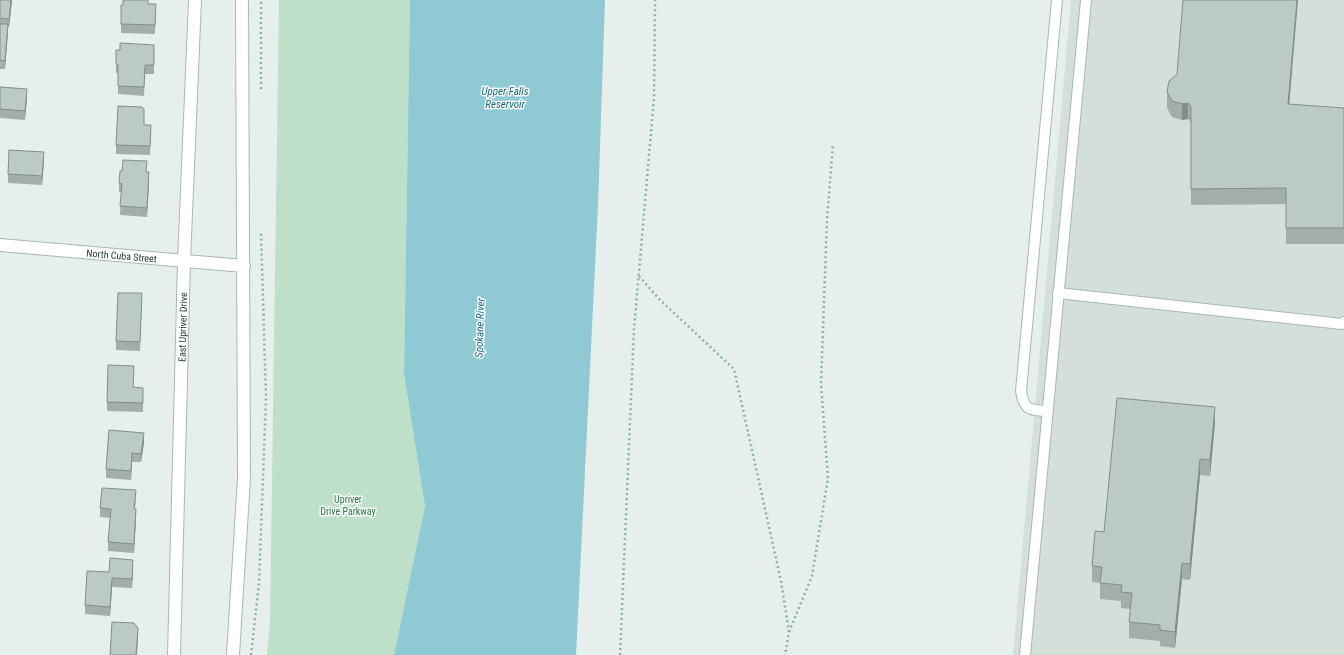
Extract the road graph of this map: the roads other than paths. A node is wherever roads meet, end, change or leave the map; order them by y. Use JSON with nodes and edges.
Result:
{"nodes":[{"id":1,"x":195,"y":0,"type":"edge"},
{"id":2,"x":242,"y":0,"type":"edge"},
{"id":3,"x":1057,"y":0,"type":"edge"},
{"id":4,"x":1086,"y":0,"type":"edge"},
{"id":5,"x":0,"y":245,"type":"edge"},
{"id":6,"x":184,"y":261,"type":"junction"},
{"id":7,"x":244,"y":266,"type":"junction"},
{"id":8,"x":1058,"y":293,"type":"junction"},
{"id":9,"x":1344,"y":322,"type":"edge"},
{"id":10,"x":1047,"y":411,"type":"junction"},
{"id":11,"x":174,"y":655,"type":"edge"},
{"id":12,"x":233,"y":655,"type":"edge"},
{"id":13,"x":1025,"y":655,"type":"edge"}],
"edges":[{"from":1,"to":6,"type":"street","name":"East Upriver Drive"},
{"from":2,"to":7,"type":"street"},
{"from":3,"to":10,"type":"lane"},
{"from":4,"to":8,"type":"lane"},
{"from":5,"to":6,"type":"street","name":"North Cuba Street"},
{"from":6,"to":7,"type":"street","name":"North Cuba Street"},
{"from":6,"to":11,"type":"street","name":"East Upriver Drive"},
{"from":7,"to":12,"type":"street"},
{"from":8,"to":9,"type":"lane"},
{"from":8,"to":10,"type":"lane"},
{"from":10,"to":13,"type":"lane"}]}
